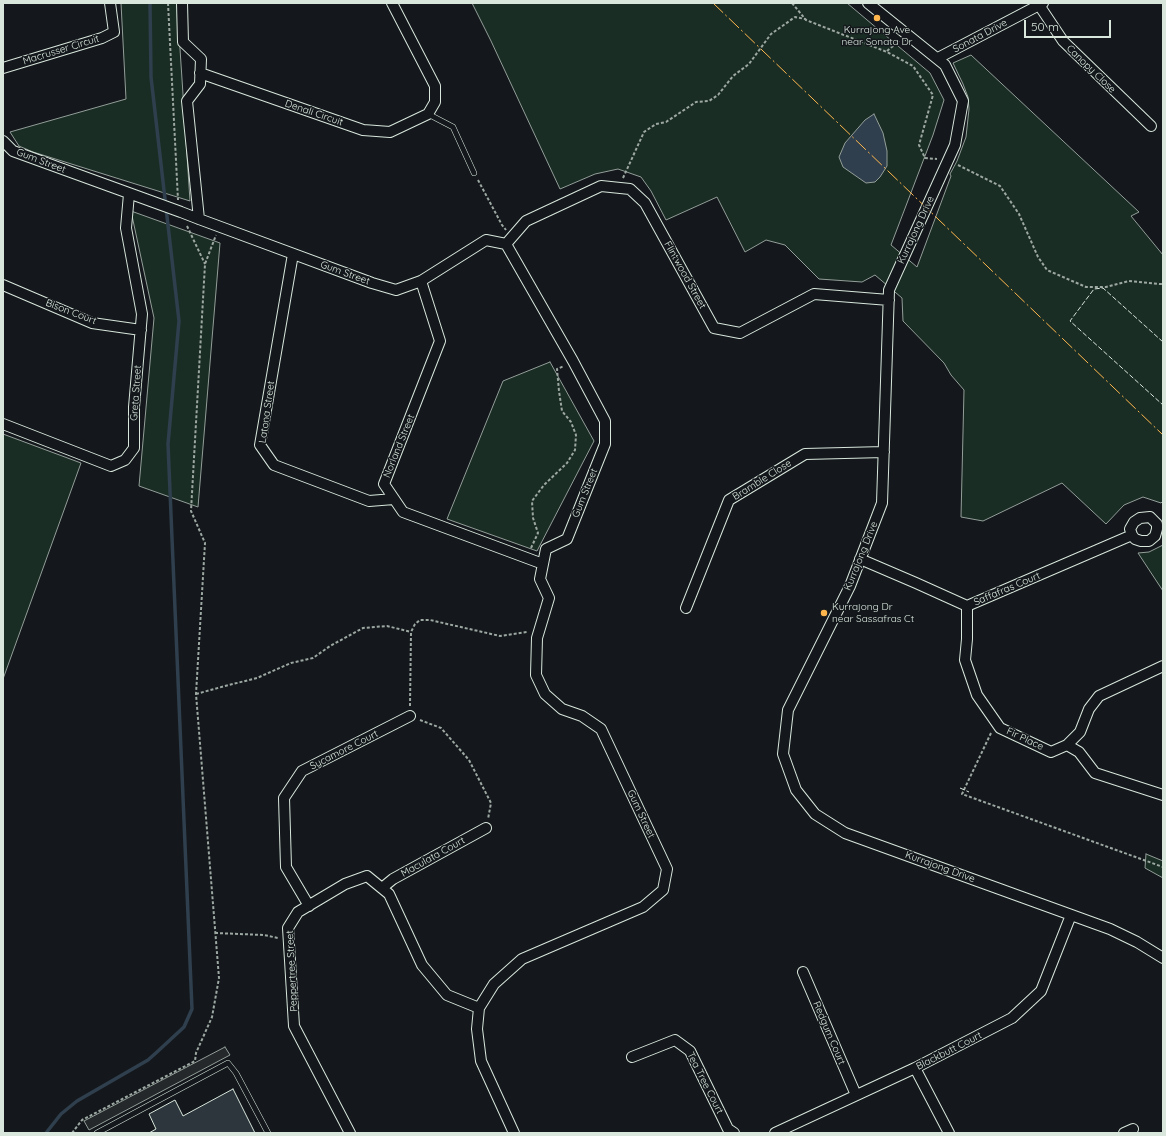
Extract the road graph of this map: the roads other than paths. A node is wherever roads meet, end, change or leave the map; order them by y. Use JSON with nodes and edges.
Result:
{"nodes":[{"id":1,"x":110,"y":3,"type":"edge"},
{"id":2,"x":182,"y":3,"type":"edge"},
{"id":3,"x":392,"y":3,"type":"edge"},
{"id":4,"x":868,"y":3,"type":"edge"},
{"id":5,"x":1041,"y":4,"type":"edge"},
{"id":6,"x":938,"y":58,"type":"junction"},
{"id":7,"x":3,"y":68,"type":"edge"},
{"id":8,"x":200,"y":73,"type":"junction"},
{"id":9,"x":428,"y":114,"type":"junction"},
{"id":10,"x":1152,"y":126,"type":"dead end"},
{"id":11,"x":3,"y":141,"type":"edge"},
{"id":12,"x":474,"y":173,"type":"road end"},
{"id":13,"x":129,"y":194,"type":"junction"},
{"id":14,"x":199,"y":219,"type":"junction"},
{"id":15,"x":509,"y":240,"type":"junction"},
{"id":16,"x":293,"y":254,"type":"junction"},
{"id":17,"x":421,"y":281,"type":"junction"},
{"id":18,"x":3,"y":285,"type":"edge"},
{"id":19,"x":889,"y":300,"type":"junction"},
{"id":20,"x":141,"y":330,"type":"junction"},
{"id":21,"x":3,"y":424,"type":"edge"},
{"id":22,"x":884,"y":452,"type":"junction"},
{"id":23,"x":394,"y":499,"type":"junction"},
{"id":24,"x":1132,"y":536,"type":"dead end"},
{"id":25,"x":860,"y":560,"type":"junction"},
{"id":26,"x":543,"y":564,"type":"junction"},
{"id":27,"x":967,"y":606,"type":"junction"},
{"id":28,"x":686,"y":608,"type":"dead end"},
{"id":29,"x":1163,"y":666,"type":"edge"},
{"id":30,"x":410,"y":716,"type":"road end"},
{"id":31,"x":1067,"y":745,"type":"junction"},
{"id":32,"x":1163,"y":795,"type":"edge"},
{"id":33,"x":486,"y":828,"type":"road end"},
{"id":34,"x":382,"y":888,"type":"junction"},
{"id":35,"x":309,"y":906,"type":"junction"},
{"id":36,"x":1071,"y":915,"type":"junction"},
{"id":37,"x":1163,"y":958,"type":"edge"},
{"id":38,"x":803,"y":972,"type":"dead end"},
{"id":39,"x":479,"y":1008,"type":"junction"},
{"id":40,"x":632,"y":1057,"type":"dead end"},
{"id":41,"x":915,"y":1068,"type":"junction"},
{"id":42,"x":856,"y":1095,"type":"junction"},
{"id":43,"x":731,"y":1131,"type":"edge"},
{"id":44,"x":97,"y":1133,"type":"edge"},
{"id":45,"x":268,"y":1133,"type":"edge"},
{"id":46,"x":350,"y":1133,"type":"edge"},
{"id":47,"x":514,"y":1133,"type":"edge"},
{"id":48,"x":774,"y":1133,"type":"edge"},
{"id":49,"x":949,"y":1133,"type":"edge"}],
"edges":[{"from":1,"to":7,"type":"street","name":"Macrusser Circuit"},
{"from":2,"to":8,"type":"street"},
{"from":3,"to":9,"type":"street"},
{"from":4,"to":6,"type":"street","name":"Kurrajong Drive"},
{"from":5,"to":6,"type":"street","name":"Sonata Drive"},
{"from":5,"to":10,"type":"street","name":"Canopy Close"},
{"from":6,"to":19,"type":"street","name":"Kurrajong Drive"},
{"from":8,"to":9,"type":"street","name":"Denali Circuit"},
{"from":8,"to":14,"type":"street"},
{"from":9,"to":12,"type":"lane"},
{"from":11,"to":13,"type":"street","name":"Gum Street"},
{"from":13,"to":14,"type":"street","name":"Gum Street"},
{"from":13,"to":20,"type":"street","name":"Greta Street"},
{"from":14,"to":16,"type":"street","name":"Gum Street"},
{"from":15,"to":17,"type":"street","name":"Gum Street"},
{"from":15,"to":19,"type":"street","name":"Flintwood Street"},
{"from":15,"to":26,"type":"street","name":"Gum Street"},
{"from":16,"to":17,"type":"street","name":"Gum Street"},
{"from":16,"to":23,"type":"street","name":"Latona Street"},
{"from":17,"to":23,"type":"street","name":"Norland Street"},
{"from":18,"to":20,"type":"street","name":"Bison Court"},
{"from":19,"to":22,"type":"street","name":"Kurrajong Drive"},
{"from":20,"to":21,"type":"street","name":"Greta Street"},
{"from":22,"to":25,"type":"street","name":"Kurrajong Drive"},
{"from":22,"to":28,"type":"street","name":"Bramble Close"},
{"from":23,"to":26,"type":"street","name":"Norland Street"},
{"from":24,"to":27,"type":"street","name":"Saffafras Court"},
{"from":25,"to":27,"type":"street","name":"Saffafras Court"},
{"from":25,"to":36,"type":"street","name":"Kurrajong Drive"},
{"from":26,"to":39,"type":"street","name":"Gum Street"},
{"from":27,"to":31,"type":"street","name":"Fir Place"},
{"from":29,"to":31,"type":"street"},
{"from":30,"to":35,"type":"street","name":"Sycamore Court"},
{"from":31,"to":32,"type":"street"},
{"from":33,"to":34,"type":"street","name":"Maculata Court"},
{"from":34,"to":35,"type":"street","name":"Peppertree Street"},
{"from":34,"to":39,"type":"street","name":"Peppertree Street"},
{"from":35,"to":46,"type":"street","name":"Peppertree Street"},
{"from":36,"to":37,"type":"street","name":"Kurrajong Drive"},
{"from":36,"to":41,"type":"street","name":"Blackbutt Court"},
{"from":38,"to":42,"type":"street","name":"Redgum Court"},
{"from":39,"to":47,"type":"street","name":"Gum Street"},
{"from":40,"to":43,"type":"street","name":"Tea Tree Court"},
{"from":41,"to":42,"type":"street","name":"Blackbutt Court"},
{"from":41,"to":49,"type":"street"},
{"from":42,"to":48,"type":"street","name":"Blackbutt Court"},
{"from":44,"to":45,"type":"lane"}]}
